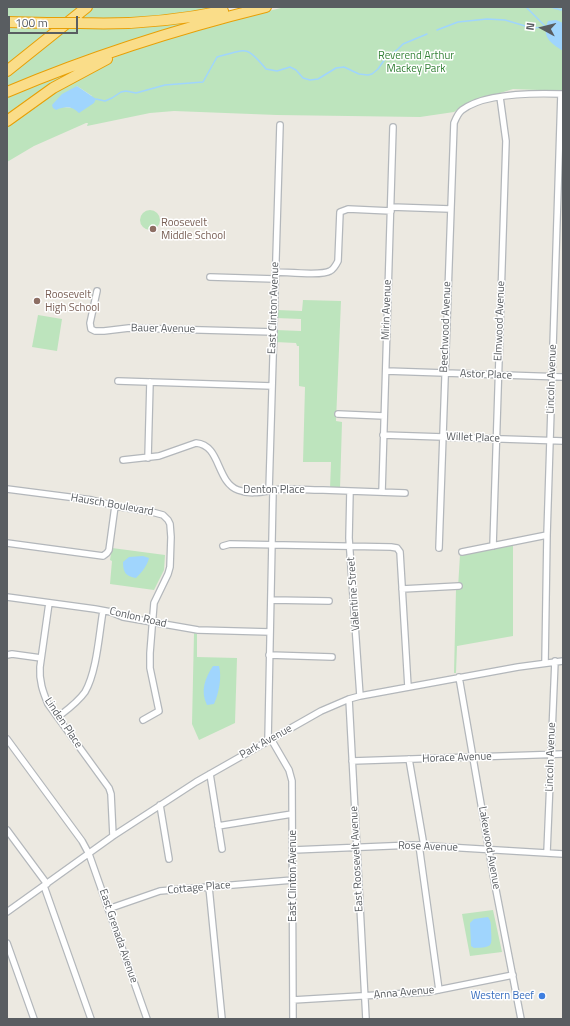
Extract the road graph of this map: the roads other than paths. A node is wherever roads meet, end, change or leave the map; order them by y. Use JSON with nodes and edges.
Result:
{"nodes":[{"id":1,"x":87,"y":7,"type":"edge"},
{"id":2,"x":241,"y":7,"type":"edge"},
{"id":3,"x":266,"y":7,"type":"edge"},
{"id":4,"x":7,"y":22,"type":"edge"},
{"id":5,"x":172,"y":32,"type":"junction"},
{"id":6,"x":7,"y":71,"type":"edge"},
{"id":7,"x":7,"y":92,"type":"edge"},
{"id":8,"x":562,"y":94,"type":"edge"},
{"id":9,"x":500,"y":97,"type":"junction"},
{"id":10,"x":7,"y":120,"type":"edge"},
{"id":11,"x":280,"y":125,"type":"dead end"},
{"id":12,"x":393,"y":127,"type":"dead end"},
{"id":13,"x":391,"y":209,"type":"junction"},
{"id":14,"x":450,"y":209,"type":"junction"},
{"id":15,"x":275,"y":272,"type":"junction"},
{"id":16,"x":210,"y":277,"type":"dead end"},
{"id":17,"x":275,"y":279,"type":"junction"},
{"id":18,"x":96,"y":292,"type":"dead end"},
{"id":19,"x":274,"y":332,"type":"junction"},
{"id":20,"x":386,"y":371,"type":"junction"},
{"id":21,"x":445,"y":373,"type":"junction"},
{"id":22,"x":498,"y":375,"type":"junction"},
{"id":23,"x":552,"y":377,"type":"junction"},
{"id":24,"x":563,"y":377,"type":"edge"},
{"id":25,"x":118,"y":381,"type":"dead end"},
{"id":26,"x":150,"y":382,"type":"junction"},
{"id":27,"x":272,"y":386,"type":"junction"},
{"id":28,"x":338,"y":414,"type":"dead end"},
{"id":29,"x":384,"y":416,"type":"junction"},
{"id":30,"x":383,"y":436,"type":"junction"},
{"id":31,"x":443,"y":438,"type":"junction"},
{"id":32,"x":496,"y":439,"type":"junction"},
{"id":33,"x":550,"y":441,"type":"junction"},
{"id":34,"x":563,"y":441,"type":"edge"},
{"id":35,"x":148,"y":458,"type":"junction"},
{"id":36,"x":123,"y":460,"type":"dead end"},
{"id":37,"x":7,"y":489,"type":"edge"},
{"id":38,"x":271,"y":491,"type":"junction"},
{"id":39,"x":350,"y":491,"type":"junction"},
{"id":40,"x":382,"y":492,"type":"junction"},
{"id":41,"x":405,"y":493,"type":"dead end"},
{"id":42,"x":115,"y":506,"type":"junction"},
{"id":43,"x":547,"y":535,"type":"junction"},
{"id":44,"x":7,"y":543,"type":"edge"},
{"id":45,"x":272,"y":544,"type":"junction"},
{"id":46,"x":223,"y":546,"type":"dead end"},
{"id":47,"x":350,"y":546,"type":"junction"},
{"id":48,"x":493,"y":546,"type":"junction"},
{"id":49,"x":439,"y":548,"type":"dead end"},
{"id":50,"x":462,"y":552,"type":"dead end"},
{"id":51,"x":459,"y":586,"type":"dead end"},
{"id":52,"x":402,"y":589,"type":"junction"},
{"id":53,"x":7,"y":597,"type":"edge"},
{"id":54,"x":271,"y":600,"type":"junction"},
{"id":55,"x":330,"y":601,"type":"dead end"},
{"id":56,"x":50,"y":602,"type":"junction"},
{"id":57,"x":103,"y":611,"type":"junction"},
{"id":58,"x":152,"y":622,"type":"junction"},
{"id":59,"x":270,"y":632,"type":"junction"},
{"id":60,"x":7,"y":655,"type":"edge"},
{"id":61,"x":269,"y":656,"type":"junction"},
{"id":62,"x":332,"y":657,"type":"dead end"},
{"id":63,"x":41,"y":658,"type":"junction"},
{"id":64,"x":555,"y":661,"type":"junction"},
{"id":65,"x":563,"y":661,"type":"edge"},
{"id":66,"x":545,"y":663,"type":"junction"},
{"id":67,"x":459,"y":678,"type":"junction"},
{"id":68,"x":408,"y":687,"type":"junction"},
{"id":69,"x":360,"y":696,"type":"junction"},
{"id":70,"x":348,"y":699,"type":"junction"},
{"id":71,"x":58,"y":718,"type":"junction"},
{"id":72,"x":143,"y":720,"type":"dead end"},
{"id":73,"x":7,"y":739,"type":"edge"},
{"id":74,"x":269,"y":740,"type":"junction"},
{"id":75,"x":551,"y":754,"type":"junction"},
{"id":76,"x":563,"y":754,"type":"edge"},
{"id":77,"x":473,"y":757,"type":"junction"},
{"id":78,"x":409,"y":760,"type":"junction"},
{"id":79,"x":352,"y":761,"type":"junction"},
{"id":80,"x":210,"y":774,"type":"junction"},
{"id":81,"x":160,"y":805,"type":"junction"},
{"id":82,"x":292,"y":814,"type":"junction"},
{"id":83,"x":218,"y":826,"type":"junction"},
{"id":84,"x":7,"y":830,"type":"edge"},
{"id":85,"x":113,"y":836,"type":"junction"},
{"id":86,"x":421,"y":846,"type":"junction"},
{"id":87,"x":357,"y":847,"type":"junction"},
{"id":88,"x":222,"y":849,"type":"dead end"},
{"id":89,"x":489,"y":849,"type":"junction"},
{"id":90,"x":292,"y":850,"type":"junction"},
{"id":91,"x":547,"y":852,"type":"junction"},
{"id":92,"x":89,"y":854,"type":"junction"},
{"id":93,"x":563,"y":854,"type":"edge"},
{"id":94,"x":169,"y":859,"type":"dead end"},
{"id":95,"x":292,"y":880,"type":"junction"},
{"id":96,"x":45,"y":885,"type":"junction"},
{"id":97,"x":209,"y":887,"type":"junction"},
{"id":98,"x":108,"y":909,"type":"junction"},
{"id":99,"x":7,"y":912,"type":"edge"},
{"id":100,"x":7,"y":943,"type":"edge"},
{"id":101,"x":513,"y":975,"type":"junction"},
{"id":102,"x":439,"y":990,"type":"junction"},
{"id":103,"x":365,"y":996,"type":"junction"},
{"id":104,"x":293,"y":1000,"type":"junction"},
{"id":105,"x":34,"y":1019,"type":"edge"},
{"id":106,"x":91,"y":1019,"type":"edge"},
{"id":107,"x":147,"y":1019,"type":"edge"},
{"id":108,"x":222,"y":1019,"type":"edge"},
{"id":109,"x":293,"y":1019,"type":"edge"},
{"id":110,"x":366,"y":1019,"type":"edge"},
{"id":111,"x":521,"y":1019,"type":"edge"}],
"edges":[{"from":1,"to":6,"type":"highway"},
{"from":2,"to":4,"type":"highway","bridge":true},
{"from":3,"to":5,"type":"highway"},
{"from":5,"to":7,"type":"highway"},
{"from":5,"to":10,"type":"highway"},
{"from":8,"to":9,"type":"street"},
{"from":8,"to":23,"type":"street","name":"Lincoln Avenue"},
{"from":9,"to":14,"type":"street","name":"Beechwood Avenue"},
{"from":9,"to":22,"type":"street","name":"Elmwood Avenue"},
{"from":11,"to":15,"type":"street","name":"East Clinton Avenue"},
{"from":12,"to":13,"type":"street","name":"Mirin Avenue"},
{"from":13,"to":14,"type":"street"},
{"from":13,"to":15,"type":"street"},
{"from":13,"to":20,"type":"street","name":"Mirin Avenue"},
{"from":14,"to":21,"type":"street","name":"Beechwood Avenue"},
{"from":15,"to":17,"type":"street","name":"East Clinton Avenue"},
{"from":16,"to":17,"type":"street"},
{"from":17,"to":19,"type":"street","name":"East Clinton Avenue"},
{"from":18,"to":19,"type":"street","name":"Bauer Avenue"},
{"from":19,"to":27,"type":"street","name":"East Clinton Avenue"},
{"from":20,"to":21,"type":"street","name":"Astor Place"},
{"from":20,"to":29,"type":"street","name":"Mirin Avenue"},
{"from":21,"to":22,"type":"street","name":"Astor Place"},
{"from":21,"to":31,"type":"street","name":"Beechwood Avenue"},
{"from":22,"to":23,"type":"street","name":"Astor Place"},
{"from":22,"to":32,"type":"street","name":"Elmwood Avenue"},
{"from":23,"to":24,"type":"street","name":"Astor Place"},
{"from":23,"to":33,"type":"street","name":"Lincoln Avenue"},
{"from":25,"to":26,"type":"street"},
{"from":26,"to":27,"type":"street"},
{"from":26,"to":35,"type":"street"},
{"from":27,"to":38,"type":"street","name":"East Clinton Avenue"},
{"from":28,"to":29,"type":"street"},
{"from":29,"to":30,"type":"street","name":"Mirin Avenue"},
{"from":30,"to":31,"type":"street","name":"Willet Place"},
{"from":30,"to":40,"type":"street","name":"Mirin Avenue"},
{"from":31,"to":32,"type":"street","name":"Willet Place"},
{"from":31,"to":49,"type":"street","name":"Beechwood Avenue"},
{"from":32,"to":33,"type":"street","name":"Willet Place"},
{"from":32,"to":48,"type":"street","name":"Elmwood Avenue"},
{"from":33,"to":34,"type":"street","name":"Willet Place"},
{"from":33,"to":43,"type":"street","name":"Lincoln Avenue"},
{"from":35,"to":36,"type":"street","name":"Denton Place"},
{"from":35,"to":38,"type":"street","name":"Denton Place"},
{"from":37,"to":42,"type":"street","name":"Hausch Boulevard"},
{"from":38,"to":39,"type":"street","name":"Denton Place"},
{"from":38,"to":45,"type":"street","name":"East Clinton Avenue"},
{"from":39,"to":40,"type":"street","name":"Denton Place"},
{"from":39,"to":47,"type":"street","name":"Valentine Street"},
{"from":40,"to":41,"type":"street","name":"Denton Place"},
{"from":42,"to":44,"type":"street"},
{"from":42,"to":58,"type":"street","name":"Hausch Boulevard"},
{"from":43,"to":48,"type":"street"},
{"from":43,"to":66,"type":"street","name":"Lincoln Avenue"},
{"from":45,"to":46,"type":"street"},
{"from":45,"to":47,"type":"street"},
{"from":45,"to":54,"type":"street"},
{"from":47,"to":52,"type":"street"},
{"from":47,"to":69,"type":"street","name":"Valentine Street"},
{"from":48,"to":50,"type":"street"},
{"from":51,"to":52,"type":"street"},
{"from":52,"to":68,"type":"street"},
{"from":53,"to":56,"type":"street","name":"Conlon Road"},
{"from":54,"to":55,"type":"street"},
{"from":54,"to":59,"type":"street"},
{"from":56,"to":57,"type":"street","name":"Conlon Road"},
{"from":56,"to":63,"type":"street","name":"Linden Place"},
{"from":57,"to":58,"type":"street","name":"Conlon Road"},
{"from":57,"to":71,"type":"street"},
{"from":58,"to":59,"type":"street","name":"Conlon Road"},
{"from":58,"to":72,"type":"street","name":"Hausch Boulevard"},
{"from":59,"to":61,"type":"street"},
{"from":60,"to":63,"type":"street"},
{"from":61,"to":62,"type":"street"},
{"from":61,"to":74,"type":"street"},
{"from":63,"to":71,"type":"street","name":"Linden Place"},
{"from":64,"to":65,"type":"street","name":"Park Avenue"},
{"from":64,"to":66,"type":"street","name":"Park Avenue"},
{"from":64,"to":75,"type":"street","name":"Lincoln Avenue"},
{"from":66,"to":67,"type":"street","name":"Park Avenue"},
{"from":67,"to":68,"type":"street","name":"Park Avenue"},
{"from":67,"to":77,"type":"street","name":"Lakewood Avenue"},
{"from":68,"to":69,"type":"street","name":"Park Avenue"},
{"from":69,"to":70,"type":"street","name":"Park Avenue"},
{"from":70,"to":74,"type":"street","name":"Park Avenue"},
{"from":70,"to":79,"type":"street","name":"East Roosevelt Avenue"},
{"from":71,"to":85,"type":"street","name":"Linden Place"},
{"from":73,"to":92,"type":"street","name":"East Grenada Avenue"},
{"from":74,"to":80,"type":"street","name":"Park Avenue"},
{"from":74,"to":82,"type":"street","name":"East Clinton Avenue"},
{"from":75,"to":76,"type":"street","name":"Horace Avenue"},
{"from":75,"to":77,"type":"street","name":"Horace Avenue"},
{"from":75,"to":91,"type":"street","name":"Lincoln Avenue"},
{"from":77,"to":78,"type":"street","name":"Horace Avenue"},
{"from":77,"to":89,"type":"street","name":"Lakewood Avenue"},
{"from":78,"to":79,"type":"street","name":"Horace Avenue"},
{"from":78,"to":86,"type":"street"},
{"from":79,"to":87,"type":"street","name":"East Roosevelt Avenue"},
{"from":80,"to":81,"type":"street","name":"Park Avenue"},
{"from":80,"to":83,"type":"street"},
{"from":81,"to":85,"type":"street","name":"Park Avenue"},
{"from":81,"to":94,"type":"street"},
{"from":82,"to":83,"type":"street"},
{"from":82,"to":90,"type":"street","name":"East Clinton Avenue"},
{"from":83,"to":88,"type":"street"},
{"from":84,"to":96,"type":"street"},
{"from":85,"to":92,"type":"street","name":"Park Avenue"},
{"from":86,"to":87,"type":"street","name":"Rose Avenue"},
{"from":86,"to":89,"type":"street","name":"Rose Avenue"},
{"from":86,"to":102,"type":"street"},
{"from":87,"to":90,"type":"street","name":"Rose Avenue"},
{"from":87,"to":103,"type":"street","name":"East Roosevelt Avenue"},
{"from":89,"to":91,"type":"street","name":"Rose Avenue"},
{"from":89,"to":101,"type":"street","name":"Lakewood Avenue"},
{"from":90,"to":95,"type":"street","name":"East Clinton Avenue"},
{"from":91,"to":93,"type":"street","name":"Rose Avenue"},
{"from":92,"to":96,"type":"street","name":"Park Avenue"},
{"from":92,"to":98,"type":"street","name":"East Grenada Avenue"},
{"from":95,"to":97,"type":"street","name":"Cottage Place"},
{"from":95,"to":104,"type":"street","name":"East Clinton Avenue"},
{"from":96,"to":99,"type":"street","name":"Park Avenue"},
{"from":96,"to":106,"type":"street"},
{"from":97,"to":98,"type":"street","name":"Cottage Place"},
{"from":97,"to":108,"type":"street"},
{"from":98,"to":107,"type":"street","name":"East Grenada Avenue"},
{"from":100,"to":105,"type":"street"},
{"from":101,"to":102,"type":"street","name":"Anna Avenue"},
{"from":101,"to":111,"type":"street","name":"Lakewood Avenue"},
{"from":102,"to":103,"type":"street","name":"Anna Avenue"},
{"from":103,"to":104,"type":"street","name":"Anna Avenue"},
{"from":103,"to":110,"type":"street","name":"East Roosevelt Avenue"},
{"from":104,"to":109,"type":"street","name":"East Clinton Avenue"}]}
